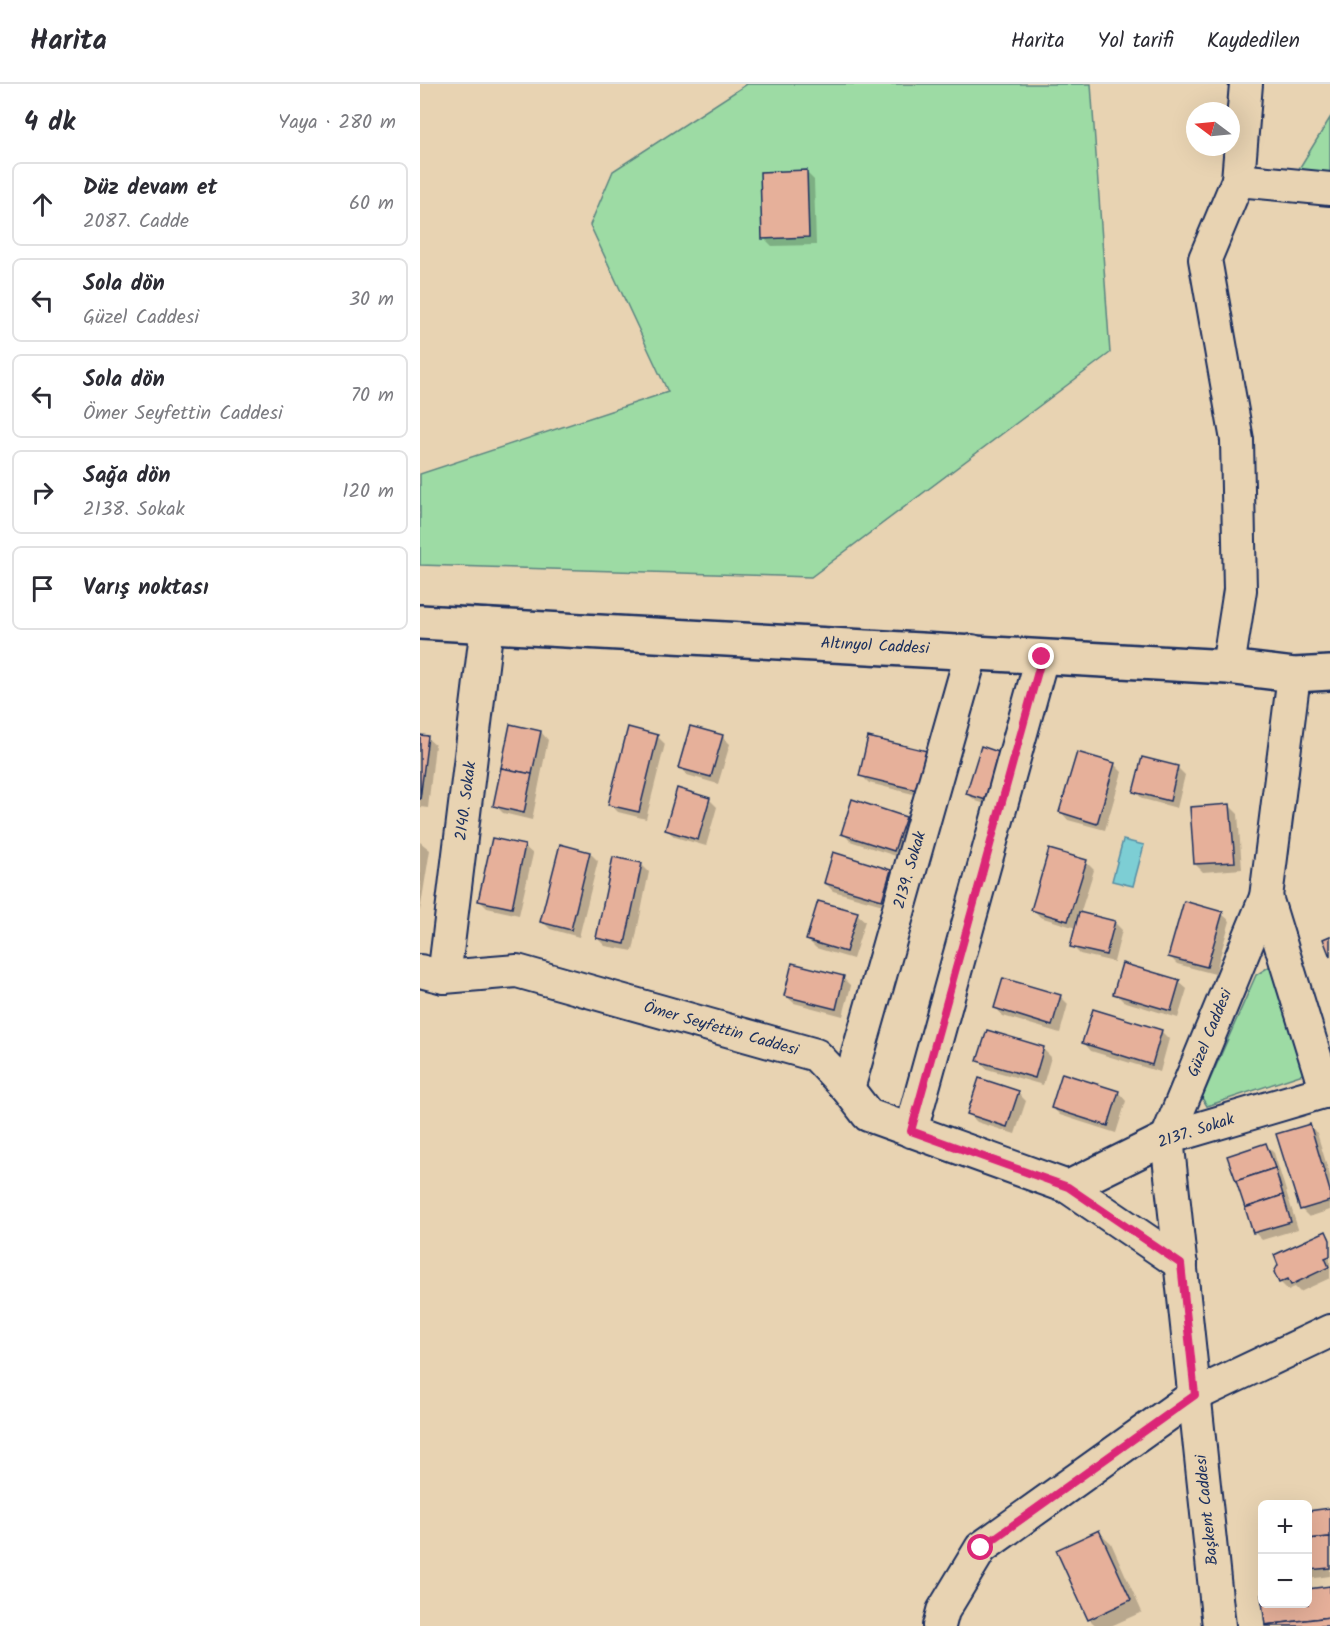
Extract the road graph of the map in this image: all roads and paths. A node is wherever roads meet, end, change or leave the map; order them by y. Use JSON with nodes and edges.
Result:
{"nodes":[{"id":1,"x":1246,"y":84,"type":"edge"},
{"id":2,"x":1238,"y":180,"type":"junction"},
{"id":3,"x":1330,"y":189,"type":"edge"},
{"id":4,"x":420,"y":622,"type":"edge"},
{"id":5,"x":487,"y":626,"type":"junction"},
{"id":6,"x":972,"y":651,"type":"junction"},
{"id":7,"x":1042,"y":657,"type":"junction"},
{"id":8,"x":1227,"y":667,"type":"junction"},
{"id":9,"x":1330,"y":673,"type":"edge"},
{"id":10,"x":1294,"y":675,"type":"junction"},
{"id":11,"x":1266,"y":897,"type":"junction"},
{"id":12,"x":432,"y":974,"type":"edge"},
{"id":13,"x":848,"y":1089,"type":"junction"},
{"id":14,"x":1328,"y":1091,"type":"edge"},
{"id":15,"x":911,"y":1131,"type":"junction"},
{"id":16,"x":1167,"y":1138,"type":"junction"},
{"id":17,"x":1068,"y":1187,"type":"junction"},
{"id":18,"x":1181,"y":1264,"type":"junction"},
{"id":19,"x":1330,"y":1331,"type":"edge"},
{"id":20,"x":1195,"y":1395,"type":"junction"},
{"id":21,"x":939,"y":1626,"type":"edge"},
{"id":22,"x":1219,"y":1626,"type":"edge"}],
"edges":[{"from":1,"to":2,"type":"street"},
{"from":2,"to":3,"type":"street"},
{"from":2,"to":8,"type":"street"},
{"from":4,"to":5,"type":"main road","name":"Altınyol Caddesi"},
{"from":5,"to":6,"type":"main road","name":"Altınyol Caddesi"},
{"from":5,"to":12,"type":"street","name":"2140. Sokak"},
{"from":6,"to":7,"type":"main road","name":"Altınyol Caddesi"},
{"from":6,"to":13,"type":"street","name":"2139. Sokak"},
{"from":7,"to":8,"type":"main road","name":"Altınyol Caddesi"},
{"from":7,"to":15,"type":"street"},
{"from":8,"to":10,"type":"main road","name":"Altınyol Caddesi"},
{"from":9,"to":10,"type":"main road","name":"Altınyol Caddesi"},
{"from":10,"to":11,"type":"street","name":"Güzel Caddesi"},
{"from":11,"to":14,"type":"street"},
{"from":11,"to":16,"type":"street","name":"Güzel Caddesi"},
{"from":12,"to":13,"type":"street","name":"Ömer Seyfettin Caddesi"},
{"from":13,"to":15,"type":"street","name":"Ömer Seyfettin Caddesi"},
{"from":14,"to":16,"type":"street","name":"2137. Sokak"},
{"from":15,"to":17,"type":"street","name":"Ömer Seyfettin Caddesi"},
{"from":16,"to":17,"type":"street","name":"2137. Sokak"},
{"from":16,"to":18,"type":"street","name":"Güzel Caddesi"},
{"from":17,"to":18,"type":"street","name":"Ömer Seyfettin Caddesi"},
{"from":18,"to":20,"type":"street","name":"Güzel Caddesi"},
{"from":19,"to":20,"type":"street"},
{"from":20,"to":21,"type":"street"},
{"from":20,"to":22,"type":"street","name":"Başkent Caddesi"}]}
